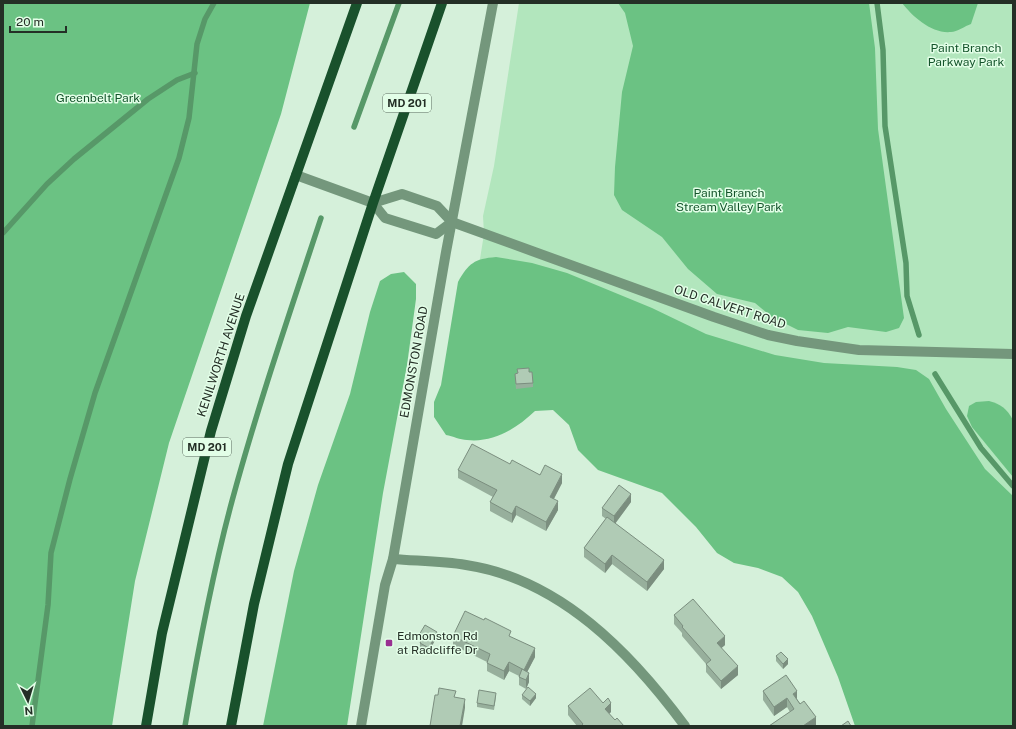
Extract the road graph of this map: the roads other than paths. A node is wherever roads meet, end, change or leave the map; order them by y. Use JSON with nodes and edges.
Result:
{"nodes":[{"id":1,"x":357,"y":3,"type":"edge"},
{"id":2,"x":442,"y":3,"type":"edge"},
{"id":3,"x":493,"y":3,"type":"edge"},
{"id":4,"x":296,"y":175,"type":"junction"},
{"id":5,"x":373,"y":203,"type":"junction"},
{"id":6,"x":452,"y":222,"type":"junction"},
{"id":7,"x":1013,"y":354,"type":"edge"},
{"id":8,"x":393,"y":559,"type":"junction"},
{"id":9,"x":146,"y":726,"type":"edge"},
{"id":10,"x":231,"y":726,"type":"edge"},
{"id":11,"x":361,"y":726,"type":"edge"},
{"id":12,"x":685,"y":726,"type":"edge"}],
"edges":[{"from":1,"to":4,"type":"main road","name":"KENILWORTH AVENUE","number":"MD 201"},
{"from":2,"to":5,"type":"main road","number":"MD 201"},
{"from":3,"to":6,"type":"street","name":"EDMONSTON ROAD"},
{"from":4,"to":5,"type":"street"},
{"from":4,"to":9,"type":"main road","name":"KENILWORTH AVENUE","number":"MD 201"},
{"from":5,"to":6,"type":"street","name":"OLD CALVERT ROAD"},
{"from":5,"to":6,"type":"street"},
{"from":5,"to":10,"type":"main road","number":"MD 201"},
{"from":6,"to":7,"type":"street","name":"OLD CALVERT ROAD"},
{"from":6,"to":8,"type":"street","name":"EDMONSTON ROAD"},
{"from":8,"to":11,"type":"street","name":"EDMONSTON ROAD"},
{"from":8,"to":12,"type":"street"}]}
